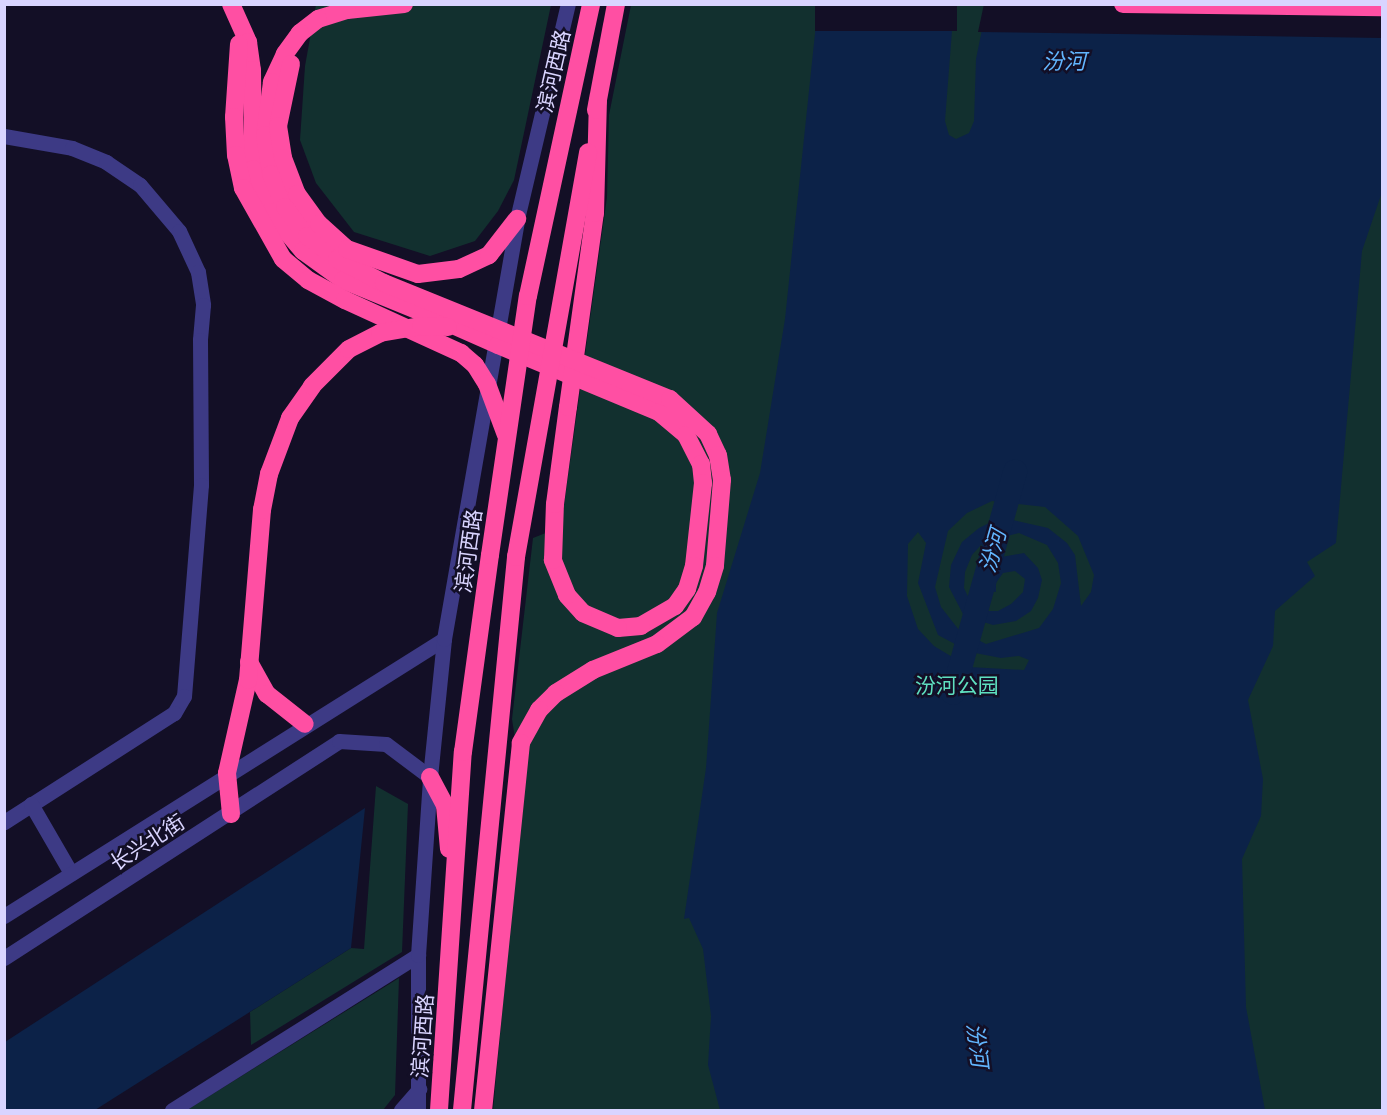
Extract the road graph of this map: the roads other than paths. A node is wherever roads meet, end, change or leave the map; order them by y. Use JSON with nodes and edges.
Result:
{"nodes":[{"id":1,"x":230,"y":4,"type":"edge"},
{"id":2,"x":404,"y":4,"type":"edge"},
{"id":3,"x":568,"y":4,"type":"edge"},
{"id":4,"x":591,"y":4,"type":"edge"},
{"id":5,"x":616,"y":4,"type":"edge"},
{"id":6,"x":1123,"y":4,"type":"edge"},
{"id":7,"x":1383,"y":8,"type":"edge"},
{"id":8,"x":318,"y":18,"type":"junction"},
{"id":9,"x":598,"y":101,"type":"junction"},
{"id":10,"x":4,"y":136,"type":"edge"},
{"id":11,"x":517,"y":219,"type":"junction"},
{"id":12,"x":459,"y":327,"type":"junction"},
{"id":13,"x":488,"y":384,"type":"junction"},
{"id":14,"x":507,"y":437,"type":"junction"},
{"id":15,"x":444,"y":639,"type":"junction"},
{"id":16,"x":249,"y":662,"type":"junction"},
{"id":17,"x":305,"y":724,"type":"junction"},
{"id":18,"x":227,"y":773,"type":"junction"},
{"id":19,"x":430,"y":777,"type":"junction"},
{"id":20,"x":31,"y":804,"type":"junction"},
{"id":21,"x":231,"y":814,"type":"junction"},
{"id":22,"x":4,"y":822,"type":"edge"},
{"id":23,"x":71,"y":873,"type":"junction"},
{"id":24,"x":453,"y":911,"type":"junction"},
{"id":25,"x":4,"y":916,"type":"edge"},
{"id":26,"x":418,"y":956,"type":"junction"},
{"id":27,"x":4,"y":958,"type":"edge"},
{"id":28,"x":494,"y":996,"type":"junction"},
{"id":29,"x":465,"y":1066,"type":"junction"},
{"id":30,"x":419,"y":1089,"type":"junction"},
{"id":31,"x":172,"y":1110,"type":"edge"},
{"id":32,"x":401,"y":1110,"type":"edge"},
{"id":33,"x":418,"y":1110,"type":"edge"},
{"id":34,"x":439,"y":1110,"type":"edge"},
{"id":35,"x":462,"y":1110,"type":"edge"},
{"id":36,"x":483,"y":1110,"type":"edge"}],
"edges":[{"from":1,"to":12,"type":"highway"},
{"from":1,"to":13,"type":"highway"},
{"from":2,"to":8,"type":"highway"},
{"from":3,"to":11,"type":"street"},
{"from":4,"to":14,"type":"highway","name":"滨河西路"},
{"from":5,"to":9,"type":"highway"},
{"from":6,"to":7,"type":"highway"},
{"from":8,"to":11,"type":"highway"},
{"from":8,"to":28,"type":"highway"},
{"from":9,"to":12,"type":"highway"},
{"from":9,"to":29,"type":"highway"},
{"from":10,"to":20,"type":"street"},
{"from":11,"to":13,"type":"street"},
{"from":12,"to":16,"type":"highway"},
{"from":13,"to":14,"type":"highway"},
{"from":13,"to":15,"type":"street"},
{"from":14,"to":24,"type":"highway","name":"滨河西路"},
{"from":15,"to":17,"type":"street","name":"长兴北街"},
{"from":15,"to":19,"type":"street"},
{"from":16,"to":17,"type":"highway"},
{"from":16,"to":18,"type":"highway"},
{"from":17,"to":18,"type":"street","name":"长兴北街"},
{"from":18,"to":21,"type":"highway"},
{"from":18,"to":23,"type":"street","name":"长兴北街"},
{"from":19,"to":21,"type":"street","name":"长兴北街"},
{"from":19,"to":24,"type":"highway"},
{"from":19,"to":26,"type":"street"},
{"from":20,"to":22,"type":"street"},
{"from":20,"to":23,"type":"street"},
{"from":21,"to":27,"type":"street","name":"长兴北街"},
{"from":23,"to":25,"type":"street","name":"长兴北街"},
{"from":24,"to":34,"type":"highway","name":"滨河西路"},
{"from":26,"to":30,"type":"street"},
{"from":26,"to":31,"type":"street"},
{"from":28,"to":29,"type":"highway"},
{"from":28,"to":36,"type":"highway"},
{"from":29,"to":35,"type":"highway"},
{"from":30,"to":32,"type":"street"},
{"from":30,"to":33,"type":"street"}]}
